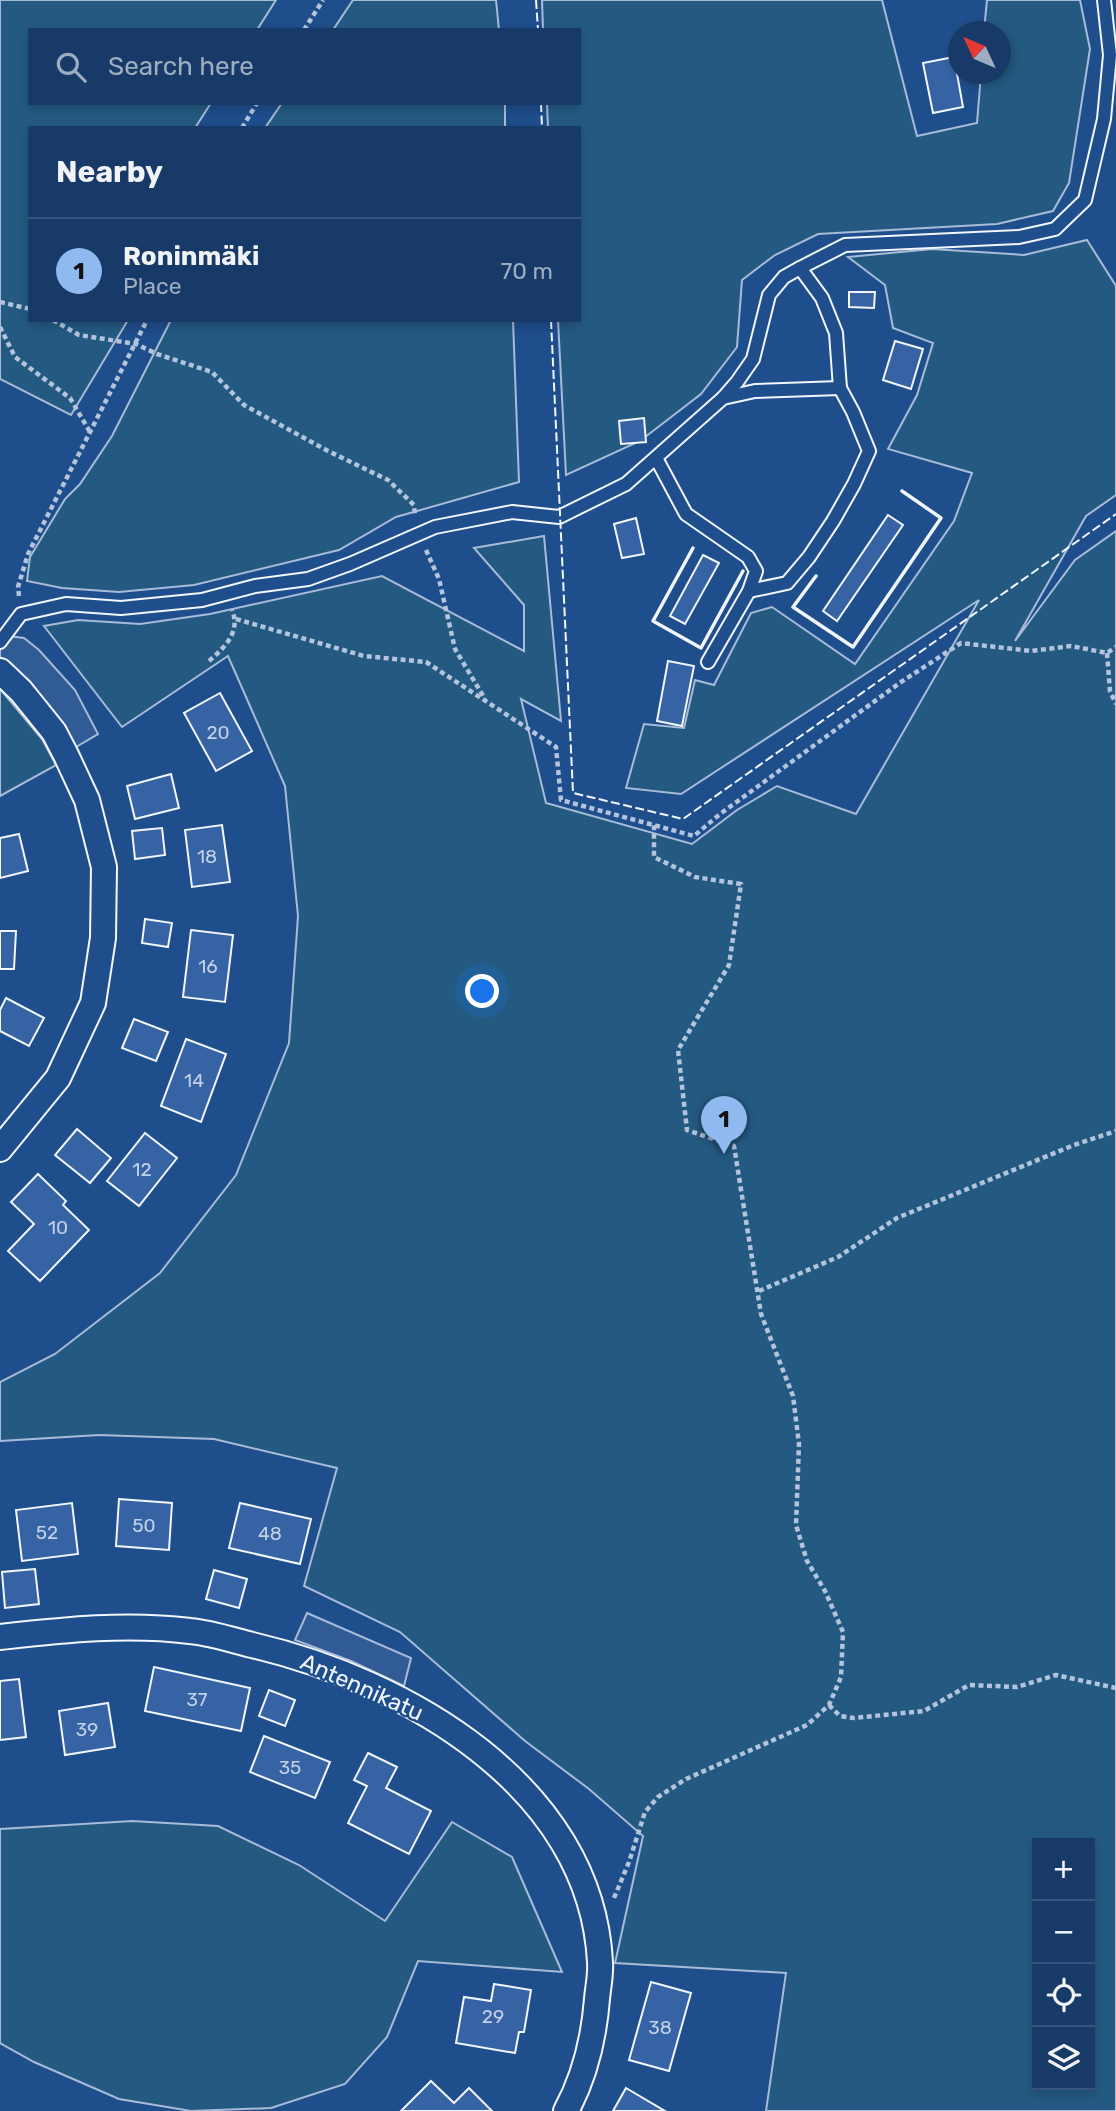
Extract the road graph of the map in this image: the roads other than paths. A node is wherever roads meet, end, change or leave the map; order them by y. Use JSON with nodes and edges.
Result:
{"nodes":[{"id":1,"x":1104,"y":0,"type":"edge"},
{"id":2,"x":800,"y":268,"type":"junction"},
{"id":3,"x":840,"y":388,"type":"junction"},
{"id":4,"x":723,"y":398,"type":"junction"},
{"id":5,"x":656,"y":458,"type":"junction"},
{"id":6,"x":749,"y":590,"type":"junction"},
{"id":7,"x":0,"y":642,"type":"edge"},
{"id":8,"x":708,"y":662,"type":"dead end"},
{"id":9,"x":0,"y":671,"type":"edge"},
{"id":10,"x":0,"y":1149,"type":"edge"},
{"id":11,"x":0,"y":1637,"type":"edge"},
{"id":12,"x":566,"y":2111,"type":"edge"}],
"edges":[{"from":1,"to":2,"type":"lane"},
{"from":2,"to":3,"type":"lane"},
{"from":2,"to":4,"type":"lane"},
{"from":3,"to":4,"type":"lane"},
{"from":3,"to":6,"type":"lane"},
{"from":4,"to":5,"type":"lane"},
{"from":5,"to":6,"type":"lane"},
{"from":5,"to":7,"type":"lane"},
{"from":6,"to":8,"type":"lane"},
{"from":9,"to":10,"type":"street"},
{"from":11,"to":12,"type":"street","name":"Antennikatu"}]}
